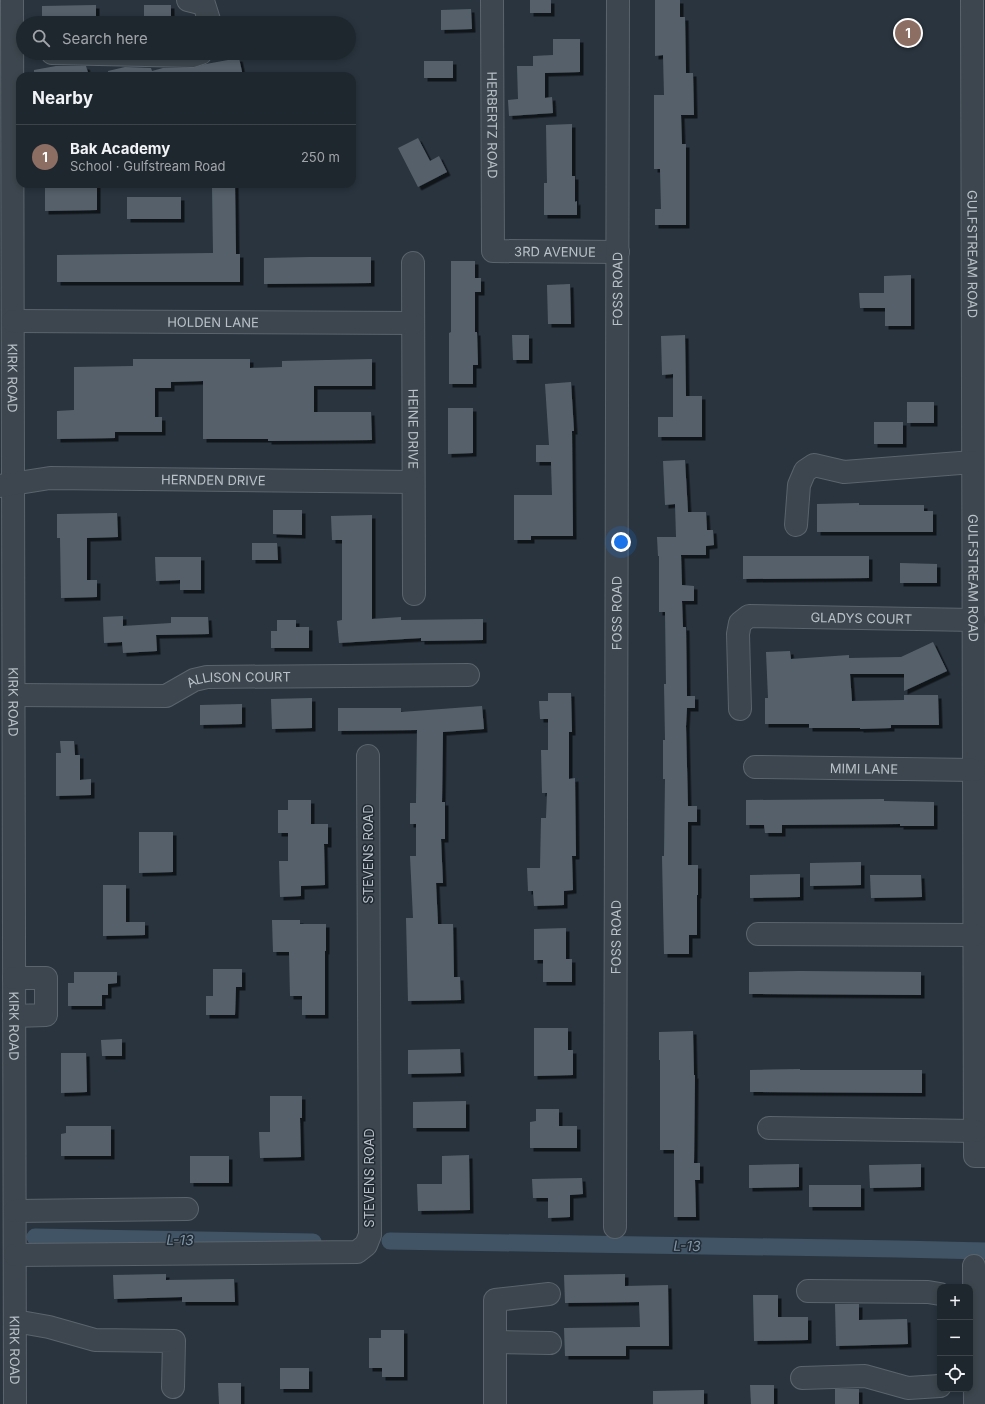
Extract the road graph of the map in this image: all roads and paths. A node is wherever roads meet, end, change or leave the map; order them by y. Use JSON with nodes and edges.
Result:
{"nodes":[{"id":1,"x":12,"y":0,"type":"edge"},
{"id":2,"x":19,"y":0,"type":"edge"},
{"id":3,"x":188,"y":0,"type":"edge"},
{"id":4,"x":492,"y":0,"type":"edge"},
{"id":5,"x":618,"y":0,"type":"edge"},
{"id":6,"x":972,"y":0,"type":"edge"},
{"id":7,"x":208,"y":16,"type":"edge"},
{"id":8,"x":16,"y":35,"type":"edge"},
{"id":9,"x":18,"y":60,"type":"edge"},
{"id":10,"x":17,"y":72,"type":"edge"},
{"id":11,"x":16,"y":108,"type":"edge"},
{"id":12,"x":6,"y":248,"type":"edge"},
{"id":13,"x":493,"y":251,"type":"joint"},
{"id":14,"x":618,"y":252,"type":"junction"},
{"id":15,"x":413,"y":263,"type":"dead end"},
{"id":16,"x":13,"y":321,"type":"junction"},
{"id":17,"x":413,"y":323,"type":"junction"},
{"id":18,"x":979,"y":338,"type":"edge"},
{"id":19,"x":974,"y":462,"type":"junction"},
{"id":20,"x":413,"y":482,"type":"junction"},
{"id":21,"x":6,"y":484,"type":"edge"},
{"id":22,"x":796,"y":525,"type":"dead end"},
{"id":23,"x":414,"y":594,"type":"dead end"},
{"id":24,"x":974,"y":620,"type":"junction"},
{"id":25,"x":468,"y":675,"type":"dead end"},
{"id":26,"x":14,"y":695,"type":"junction"},
{"id":27,"x":740,"y":709,"type":"dead end"},
{"id":28,"x":7,"y":733,"type":"edge"},
{"id":29,"x":368,"y":756,"type":"dead end"},
{"id":30,"x":755,"y":767,"type":"dead end"},
{"id":31,"x":974,"y":770,"type":"junction"},
{"id":32,"x":758,"y":934,"type":"dead end"},
{"id":33,"x":974,"y":935,"type":"junction"},
{"id":34,"x":14,"y":978,"type":"junction"},
{"id":35,"x":14,"y":1016,"type":"junction"},
{"id":36,"x":7,"y":1095,"type":"edge"},
{"id":37,"x":769,"y":1128,"type":"dead end"},
{"id":38,"x":975,"y":1131,"type":"junction"},
{"id":39,"x":980,"y":1156,"type":"edge"},
{"id":40,"x":187,"y":1209,"type":"dead end"},
{"id":41,"x":15,"y":1211,"type":"junction"},
{"id":42,"x":615,"y":1227,"type":"dead end"},
{"id":43,"x":15,"y":1255,"type":"junction"},
{"id":44,"x":974,"y":1266,"type":"dead end"},
{"id":45,"x":808,"y":1291,"type":"dead end"},
{"id":46,"x":549,"y":1294,"type":"dead end"},
{"id":47,"x":937,"y":1294,"type":"edge"},
{"id":48,"x":976,"y":1299,"type":"edge"},
{"id":49,"x":15,"y":1321,"type":"junction"},
{"id":50,"x":495,"y":1342,"type":"junction"},
{"id":51,"x":550,"y":1343,"type":"dead end"},
{"id":52,"x":8,"y":1359,"type":"edge"},
{"id":53,"x":802,"y":1378,"type":"dead end"},
{"id":54,"x":937,"y":1386,"type":"edge"},
{"id":55,"x":173,"y":1387,"type":"dead end"},
{"id":56,"x":973,"y":1391,"type":"edge"},
{"id":57,"x":15,"y":1404,"type":"edge"},
{"id":58,"x":495,"y":1404,"type":"edge"}],
"edges":[{"from":1,"to":2,"type":"street"},
{"from":1,"to":8,"type":"street","name":"KIRK ROAD"},
{"from":3,"to":7,"type":"street"},
{"from":4,"to":13,"type":"street","name":"HERBERTZ ROAD"},
{"from":5,"to":14,"type":"street","name":"FOSS ROAD"},
{"from":6,"to":18,"type":"street","name":"GULFSTREAM ROAD"},
{"from":9,"to":10,"type":"street","name":"KIRK ROAD"},
{"from":11,"to":12,"type":"street","name":"KIRK ROAD"},
{"from":12,"to":16,"type":"street","name":"KIRK ROAD"},
{"from":13,"to":14,"type":"street","name":"3RD AVENUE"},
{"from":14,"to":42,"type":"street","name":"FOSS ROAD"},
{"from":15,"to":17,"type":"street","name":"HEINE DRIVE"},
{"from":16,"to":17,"type":"street","name":"HOLDEN LANE"},
{"from":16,"to":21,"type":"street","name":"KIRK ROAD"},
{"from":17,"to":20,"type":"street","name":"HEINE DRIVE"},
{"from":18,"to":19,"type":"street","name":"GULFSTREAM ROAD"},
{"from":19,"to":22,"type":"street"},
{"from":19,"to":24,"type":"street","name":"GULFSTREAM ROAD"},
{"from":20,"to":21,"type":"street","name":"HERNDEN DRIVE"},
{"from":20,"to":23,"type":"street","name":"HEINE DRIVE"},
{"from":21,"to":26,"type":"street","name":"KIRK ROAD"},
{"from":24,"to":27,"type":"street","name":"GLADYS COURT"},
{"from":24,"to":31,"type":"street","name":"GULFSTREAM ROAD"},
{"from":25,"to":26,"type":"street","name":"ALLISON COURT"},
{"from":26,"to":28,"type":"street","name":"KIRK ROAD"},
{"from":28,"to":34,"type":"street","name":"KIRK ROAD"},
{"from":29,"to":43,"type":"street","name":"STEVENS ROAD"},
{"from":30,"to":31,"type":"street","name":"MIMI LANE"},
{"from":31,"to":33,"type":"street","name":"GULFSTREAM ROAD"},
{"from":32,"to":33,"type":"street"},
{"from":33,"to":38,"type":"street","name":"GULFSTREAM ROAD"},
{"from":34,"to":35,"type":"street","name":"KIRK ROAD"},
{"from":34,"to":35,"type":"street"},
{"from":35,"to":36,"type":"street","name":"KIRK ROAD"},
{"from":36,"to":41,"type":"street","name":"KIRK ROAD"},
{"from":37,"to":38,"type":"street"},
{"from":38,"to":39,"type":"street","name":"GULFSTREAM ROAD"},
{"from":40,"to":41,"type":"street"},
{"from":41,"to":43,"type":"street","name":"KIRK ROAD"},
{"from":43,"to":49,"type":"street","name":"KIRK ROAD"},
{"from":44,"to":48,"type":"street"},
{"from":45,"to":47,"type":"street"},
{"from":46,"to":50,"type":"street"},
{"from":48,"to":56,"type":"street"},
{"from":49,"to":52,"type":"street","name":"KIRK ROAD"},
{"from":49,"to":55,"type":"street"},
{"from":50,"to":51,"type":"street"},
{"from":50,"to":58,"type":"street"},
{"from":52,"to":57,"type":"street","name":"KIRK ROAD"},
{"from":53,"to":54,"type":"street"}]}
